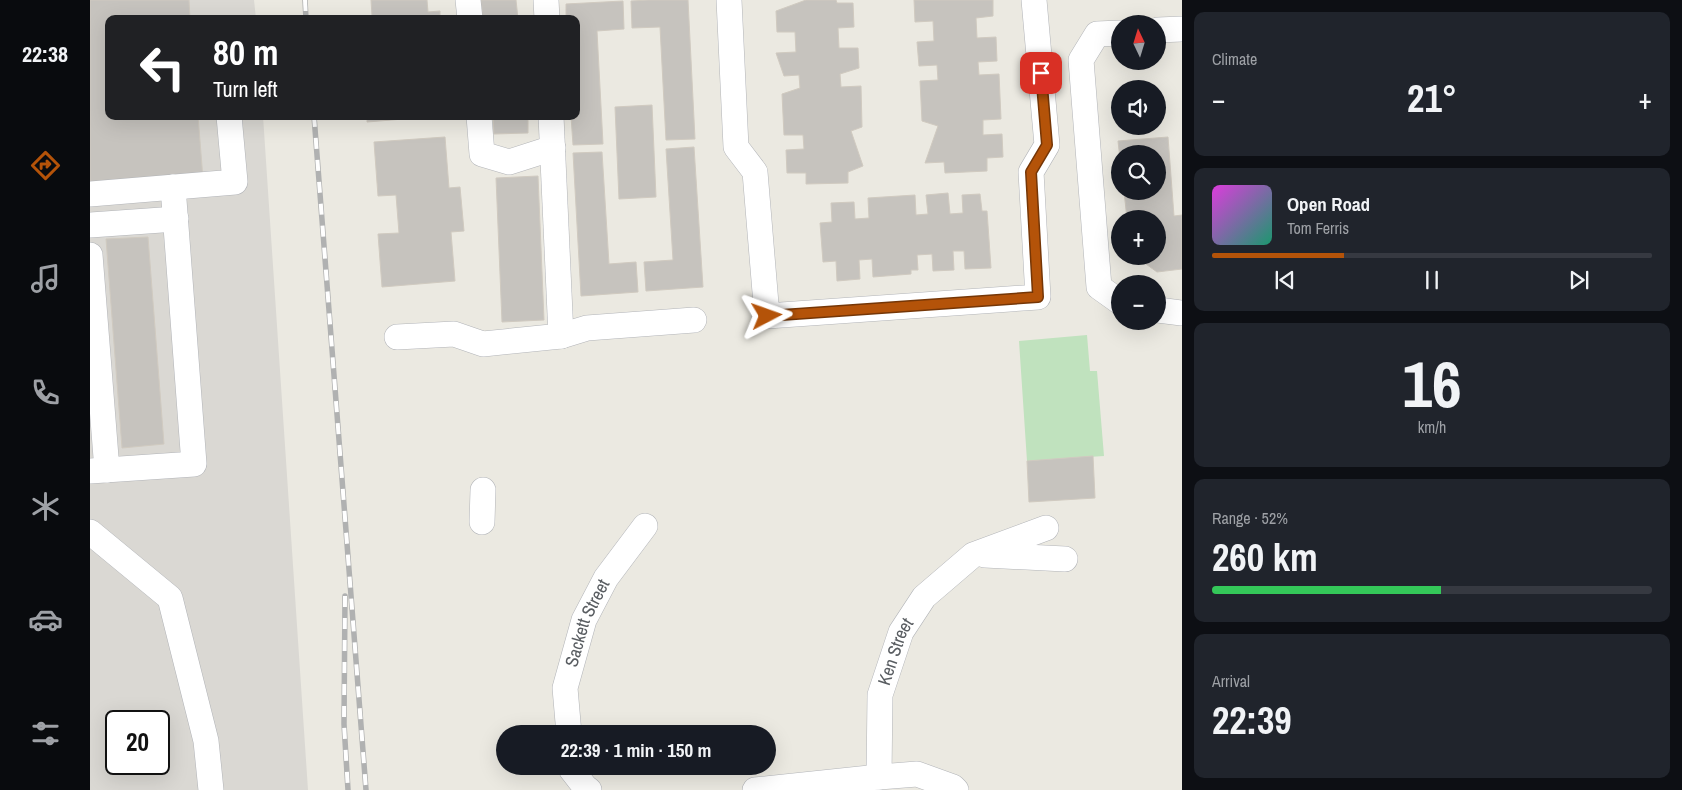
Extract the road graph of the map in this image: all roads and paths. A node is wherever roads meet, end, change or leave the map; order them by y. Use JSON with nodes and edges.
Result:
{"nodes":[{"id":1,"x":468,"y":0,"type":"edge"},
{"id":2,"x":546,"y":0,"type":"edge"},
{"id":3,"x":729,"y":0,"type":"edge"},
{"id":4,"x":1034,"y":0,"type":"edge"},
{"id":5,"x":470,"y":15,"type":"edge"},
{"id":6,"x":547,"y":15,"type":"edge"},
{"id":7,"x":1182,"y":29,"type":"edge"},
{"id":8,"x":1166,"y":30,"type":"edge"},
{"id":9,"x":1111,"y":33,"type":"edge"},
{"id":10,"x":229,"y":120,"type":"edge"},
{"id":11,"x":478,"y":120,"type":"edge"},
{"id":12,"x":551,"y":120,"type":"edge"},
{"id":13,"x":553,"y":148,"type":"junction"},
{"id":14,"x":173,"y":187,"type":"junction"},
{"id":15,"x":90,"y":194,"type":"edge"},
{"id":16,"x":176,"y":220,"type":"junction"},
{"id":17,"x":90,"y":225,"type":"edge"},
{"id":18,"x":90,"y":255,"type":"edge"},
{"id":19,"x":1111,"y":296,"type":"edge"},
{"id":20,"x":1166,"y":311,"type":"edge"},
{"id":21,"x":1182,"y":312,"type":"edge"},
{"id":22,"x":694,"y":320,"type":"dead end"},
{"id":23,"x":561,"y":336,"type":"junction"},
{"id":24,"x":397,"y":337,"type":"dead end"},
{"id":25,"x":98,"y":470,"type":"edge"},
{"id":26,"x":483,"y":490,"type":"dead end"},
{"id":27,"x":482,"y":522,"type":"dead end"},
{"id":28,"x":645,"y":526,"type":"dead end"},
{"id":29,"x":1046,"y":528,"type":"dead end"},
{"id":30,"x":90,"y":532,"type":"edge"},
{"id":31,"x":972,"y":555,"type":"junction"},
{"id":32,"x":1065,"y":559,"type":"dead end"},
{"id":33,"x":567,"y":725,"type":"edge"},
{"id":34,"x":576,"y":775,"type":"edge"},
{"id":35,"x":879,"y":777,"type":"junction"},
{"id":36,"x":832,"y":786,"type":"edge"},
{"id":37,"x":211,"y":790,"type":"edge"},
{"id":38,"x":589,"y":790,"type":"edge"},
{"id":39,"x":755,"y":790,"type":"edge"},
{"id":40,"x":956,"y":790,"type":"edge"}],
"edges":[{"from":1,"to":5,"type":"street"},
{"from":2,"to":6,"type":"street"},
{"from":3,"to":4,"type":"street"},
{"from":7,"to":8,"type":"street"},
{"from":9,"to":19,"type":"street"},
{"from":10,"to":14,"type":"street"},
{"from":11,"to":13,"type":"street"},
{"from":12,"to":13,"type":"street"},
{"from":13,"to":23,"type":"street"},
{"from":14,"to":15,"type":"street"},
{"from":14,"to":16,"type":"street"},
{"from":16,"to":17,"type":"street"},
{"from":16,"to":25,"type":"street"},
{"from":18,"to":25,"type":"street"},
{"from":20,"to":21,"type":"street"},
{"from":22,"to":23,"type":"street"},
{"from":23,"to":24,"type":"street"},
{"from":26,"to":27,"type":"street"},
{"from":28,"to":33,"type":"street","name":"Sackett Street"},
{"from":29,"to":31,"type":"street"},
{"from":30,"to":37,"type":"street"},
{"from":31,"to":32,"type":"street"},
{"from":31,"to":35,"type":"street","name":"Ken Street"},
{"from":34,"to":38,"type":"street"},
{"from":35,"to":36,"type":"street"},
{"from":35,"to":40,"type":"street"},
{"from":36,"to":39,"type":"street"}]}
